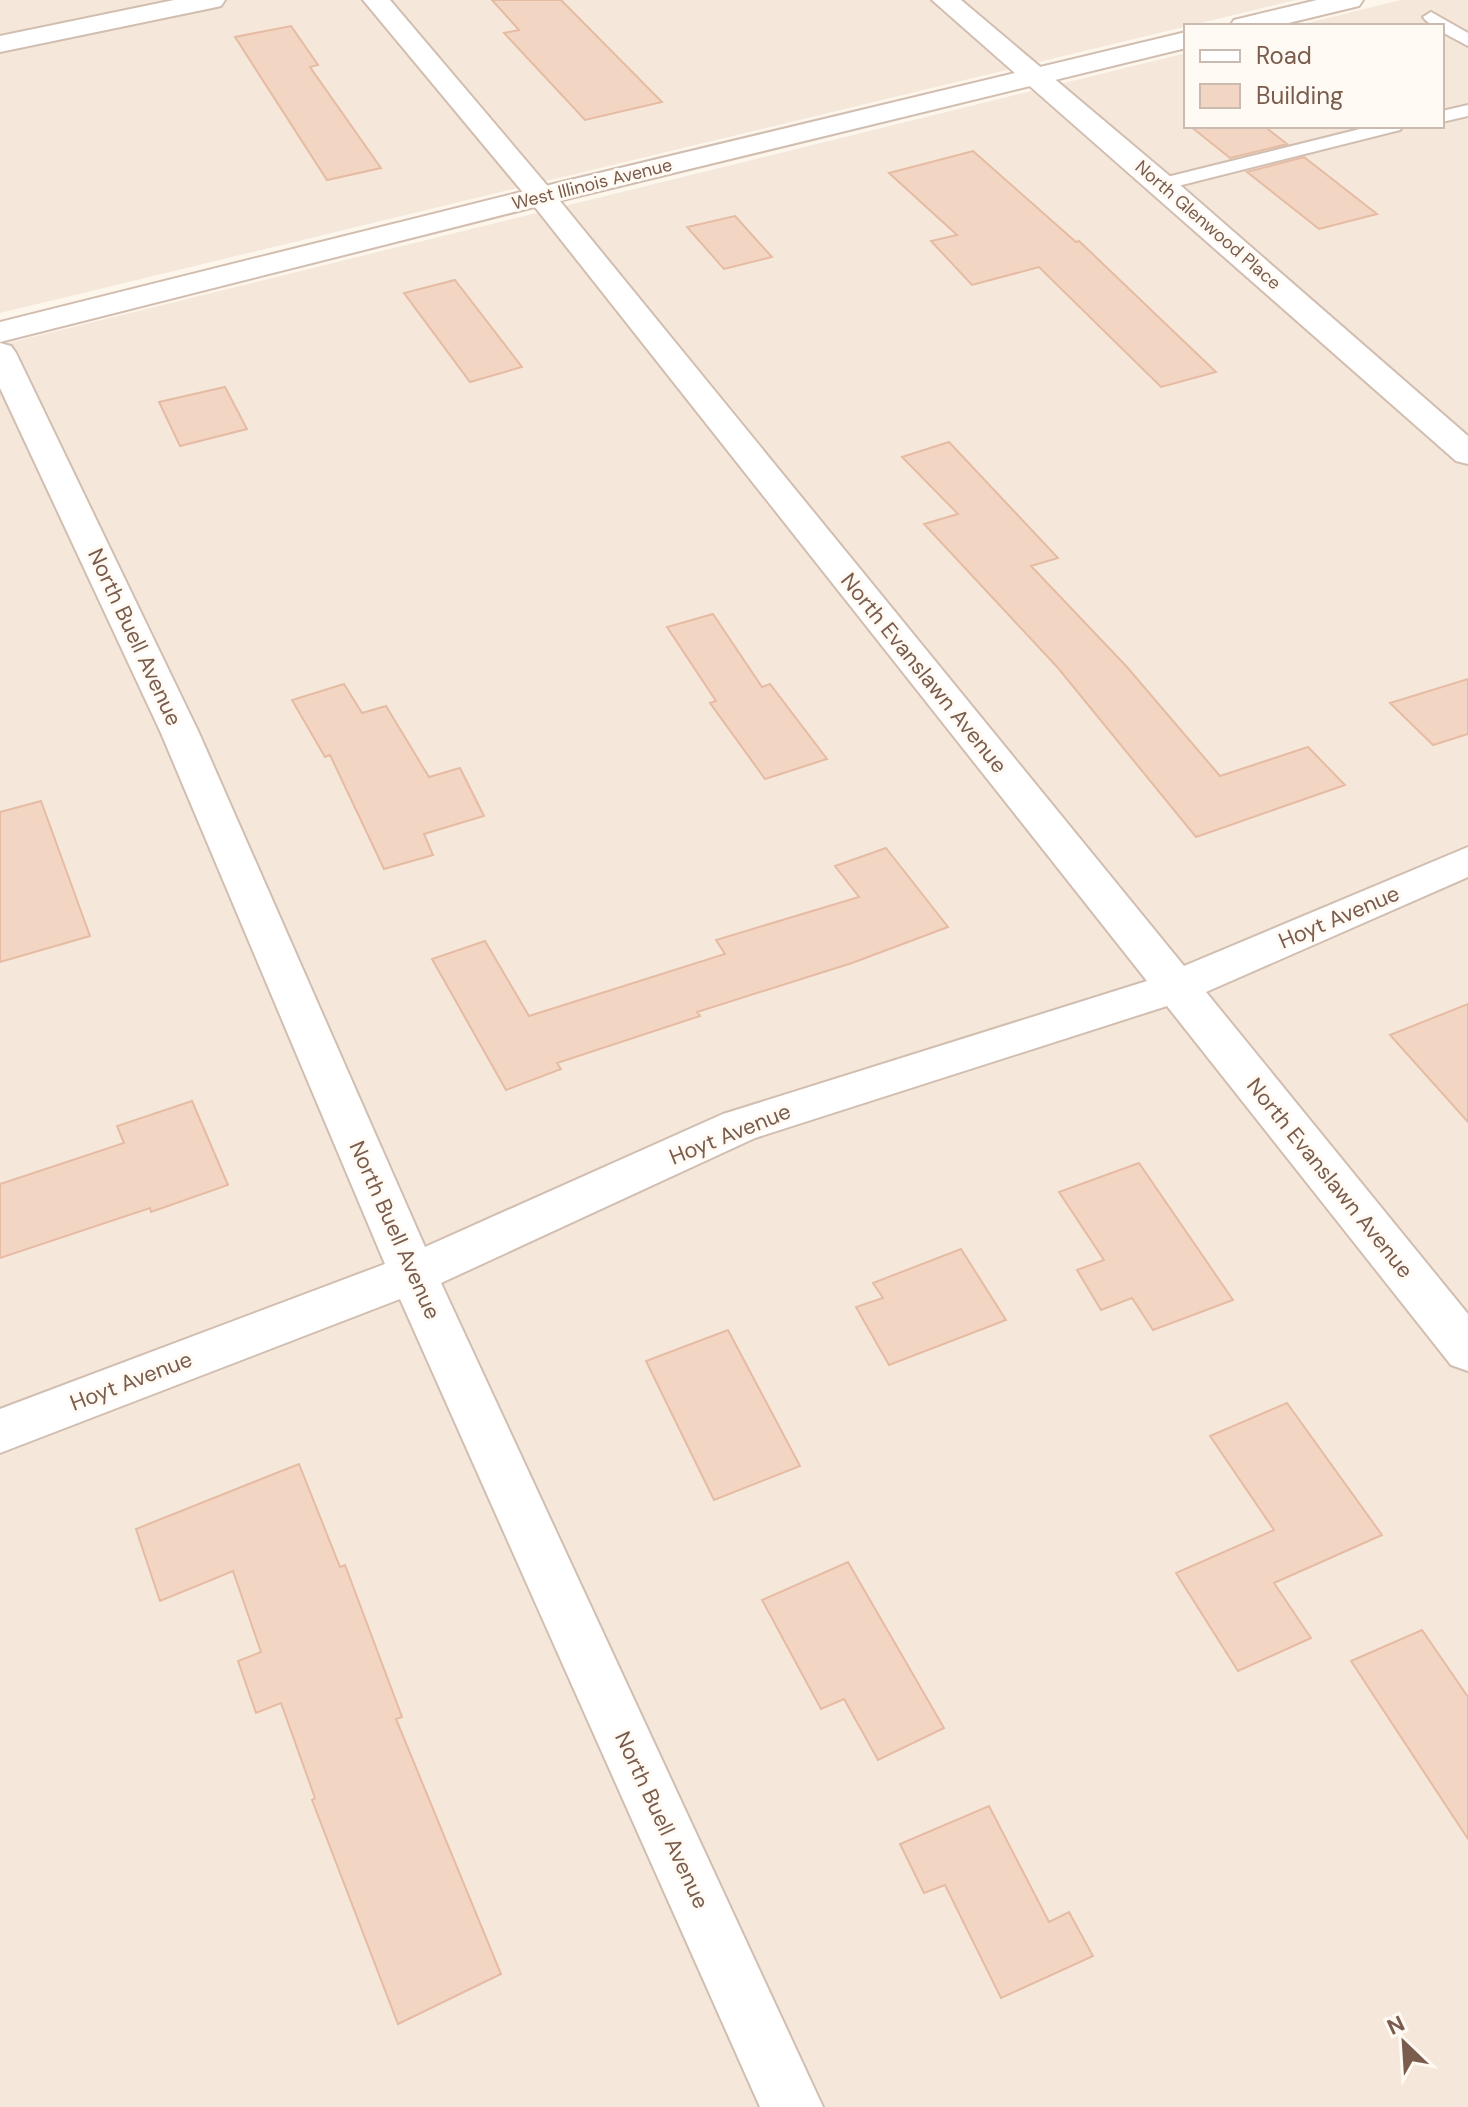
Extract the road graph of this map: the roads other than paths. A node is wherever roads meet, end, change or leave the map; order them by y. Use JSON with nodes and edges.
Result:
{"nodes":[{"id":1,"x":212,"y":0,"type":"edge"},
{"id":2,"x":376,"y":0,"type":"edge"},
{"id":3,"x":945,"y":0,"type":"edge"},
{"id":4,"x":1350,"y":0,"type":"edge"},
{"id":5,"x":1431,"y":17,"type":"dead end"},
{"id":6,"x":1251,"y":24,"type":"edge"},
{"id":7,"x":1442,"y":24,"type":"edge"},
{"id":8,"x":1444,"y":25,"type":"edge"},
{"id":9,"x":1184,"y":40,"type":"edge"},
{"id":10,"x":1468,"y":41,"type":"edge"},
{"id":11,"x":0,"y":44,"type":"edge"},
{"id":12,"x":1036,"y":76,"type":"junction"},
{"id":13,"x":1468,"y":110,"type":"edge"},
{"id":14,"x":1444,"y":116,"type":"edge"},
{"id":15,"x":1386,"y":128,"type":"edge"},
{"id":16,"x":1162,"y":184,"type":"junction"},
{"id":17,"x":541,"y":196,"type":"junction"},
{"id":18,"x":0,"y":332,"type":"edge"},
{"id":19,"x":0,"y":353,"type":"edge"},
{"id":20,"x":1468,"y":454,"type":"edge"},
{"id":21,"x":1468,"y":861,"type":"edge"},
{"id":22,"x":1177,"y":987,"type":"junction"},
{"id":23,"x":413,"y":1274,"type":"junction"},
{"id":24,"x":1468,"y":1350,"type":"edge"},
{"id":25,"x":0,"y":1431,"type":"edge"},
{"id":26,"x":792,"y":2107,"type":"edge"}],
"edges":[{"from":1,"to":11,"type":"street"},
{"from":2,"to":17,"type":"street","name":"North Evanslawn Avenue"},
{"from":3,"to":12,"type":"street","name":"North Glenwood Place"},
{"from":4,"to":6,"type":"street"},
{"from":5,"to":7,"type":"lane"},
{"from":8,"to":10,"type":"lane"},
{"from":9,"to":12,"type":"street","name":"West Illinois Avenue"},
{"from":12,"to":16,"type":"street","name":"North Glenwood Place"},
{"from":12,"to":17,"type":"street","name":"West Illinois Avenue"},
{"from":13,"to":14,"type":"lane"},
{"from":15,"to":16,"type":"lane"},
{"from":16,"to":20,"type":"street","name":"North Glenwood Place"},
{"from":17,"to":18,"type":"street","name":"West Illinois Avenue"},
{"from":17,"to":22,"type":"street","name":"North Evanslawn Avenue"},
{"from":19,"to":23,"type":"street","name":"North Buell Avenue"},
{"from":21,"to":22,"type":"street","name":"Hoyt Avenue"},
{"from":22,"to":23,"type":"street","name":"Hoyt Avenue"},
{"from":22,"to":24,"type":"street","name":"North Evanslawn Avenue"},
{"from":23,"to":25,"type":"street","name":"Hoyt Avenue"},
{"from":23,"to":26,"type":"street","name":"North Buell Avenue"}]}
